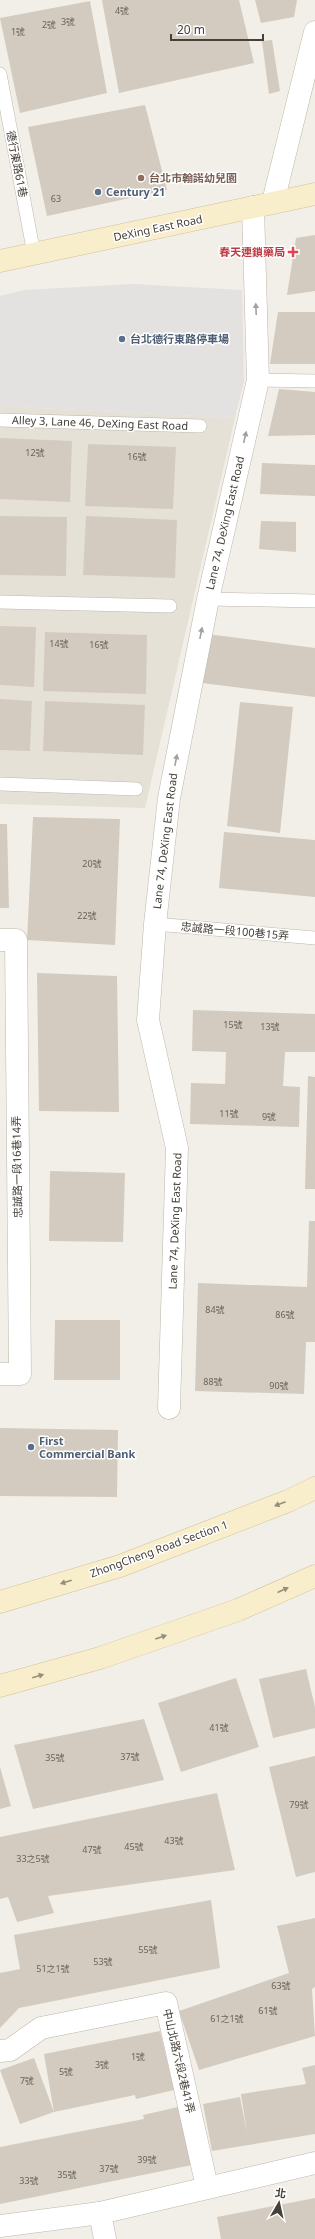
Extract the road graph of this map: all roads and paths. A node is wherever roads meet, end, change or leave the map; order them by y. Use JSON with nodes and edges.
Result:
{"nodes":[{"id":1,"x":315,"y":32,"type":"edge"},
{"id":2,"x":0,"y":74,"type":"edge"},
{"id":3,"x":315,"y":194,"type":"edge"},
{"id":4,"x":263,"y":205,"type":"junction"},
{"id":5,"x":34,"y":254,"type":"junction"},
{"id":6,"x":0,"y":262,"type":"edge"},
{"id":7,"x":258,"y":380,"type":"junction"},
{"id":8,"x":315,"y":381,"type":"edge"},
{"id":9,"x":0,"y":420,"type":"edge"},
{"id":10,"x":200,"y":426,"type":"dead end"},
{"id":11,"x":208,"y":599,"type":"junction"},
{"id":12,"x":315,"y":601,"type":"edge"},
{"id":13,"x":0,"y":602,"type":"edge"},
{"id":14,"x":170,"y":606,"type":"dead end"},
{"id":15,"x":0,"y":784,"type":"edge"},
{"id":16,"x":136,"y":789,"type":"dead end"},
{"id":17,"x":155,"y":924,"type":"junction"},
{"id":18,"x":315,"y":938,"type":"edge"},
{"id":19,"x":8,"y":940,"type":"edge"},
{"id":20,"x":9,"y":1157,"type":"edge"},
{"id":21,"x":0,"y":1374,"type":"edge"},
{"id":22,"x":169,"y":1408,"type":"dead end"},
{"id":23,"x":315,"y":1488,"type":"edge"},
{"id":24,"x":315,"y":1576,"type":"edge"},
{"id":25,"x":0,"y":1602,"type":"edge"},
{"id":26,"x":0,"y":1686,"type":"edge"},
{"id":27,"x":5,"y":2051,"type":"edge"},
{"id":28,"x":315,"y":2163,"type":"edge"},
{"id":29,"x":207,"y":2187,"type":"junction"},
{"id":30,"x":100,"y":2213,"type":"junction"},
{"id":31,"x":0,"y":2226,"type":"edge"},
{"id":32,"x":105,"y":2239,"type":"edge"}],
"edges":[{"from":1,"to":4,"type":"street","name":"Lane 74, DeXing East Road"},
{"from":2,"to":5,"type":"lane","name":"德行東路61巷"},
{"from":3,"to":4,"type":"street","name":"DeXing East Road"},
{"from":4,"to":5,"type":"street","name":"DeXing East Road"},
{"from":7,"to":4,"type":"street","name":"Lane 74, DeXing East Road","one_way":true},
{"from":5,"to":6,"type":"street","name":"DeXing East Road"},
{"from":7,"to":8,"type":"lane"},
{"from":11,"to":7,"type":"street","name":"Lane 74, DeXing East Road","one_way":true},
{"from":9,"to":10,"type":"lane","name":"Alley 3, Lane 46, DeXing East Road"},
{"from":11,"to":12,"type":"lane"},
{"from":17,"to":11,"type":"street","name":"Lane 74, DeXing East Road","one_way":true},
{"from":13,"to":14,"type":"lane"},
{"from":15,"to":16,"type":"lane"},
{"from":17,"to":18,"type":"lane","name":"忠誠路一段100巷15弄"},
{"from":17,"to":22,"type":"street","name":"Lane 74, DeXing East Road"},
{"from":19,"to":20,"type":"street","name":"忠誠路一段16巷14弄"},
{"from":20,"to":21,"type":"street","name":"忠誠路一段16巷14弄"},
{"from":23,"to":25,"type":"street","name":"ZhongCheng Road Section 1","one_way":true},
{"from":26,"to":24,"type":"street","one_way":true},
{"from":27,"to":29,"type":"street","name":"中山北路六段2巷41弄"},
{"from":28,"to":29,"type":"street"},
{"from":29,"to":30,"type":"street"},
{"from":30,"to":31,"type":"street"},
{"from":30,"to":32,"type":"street"}]}
